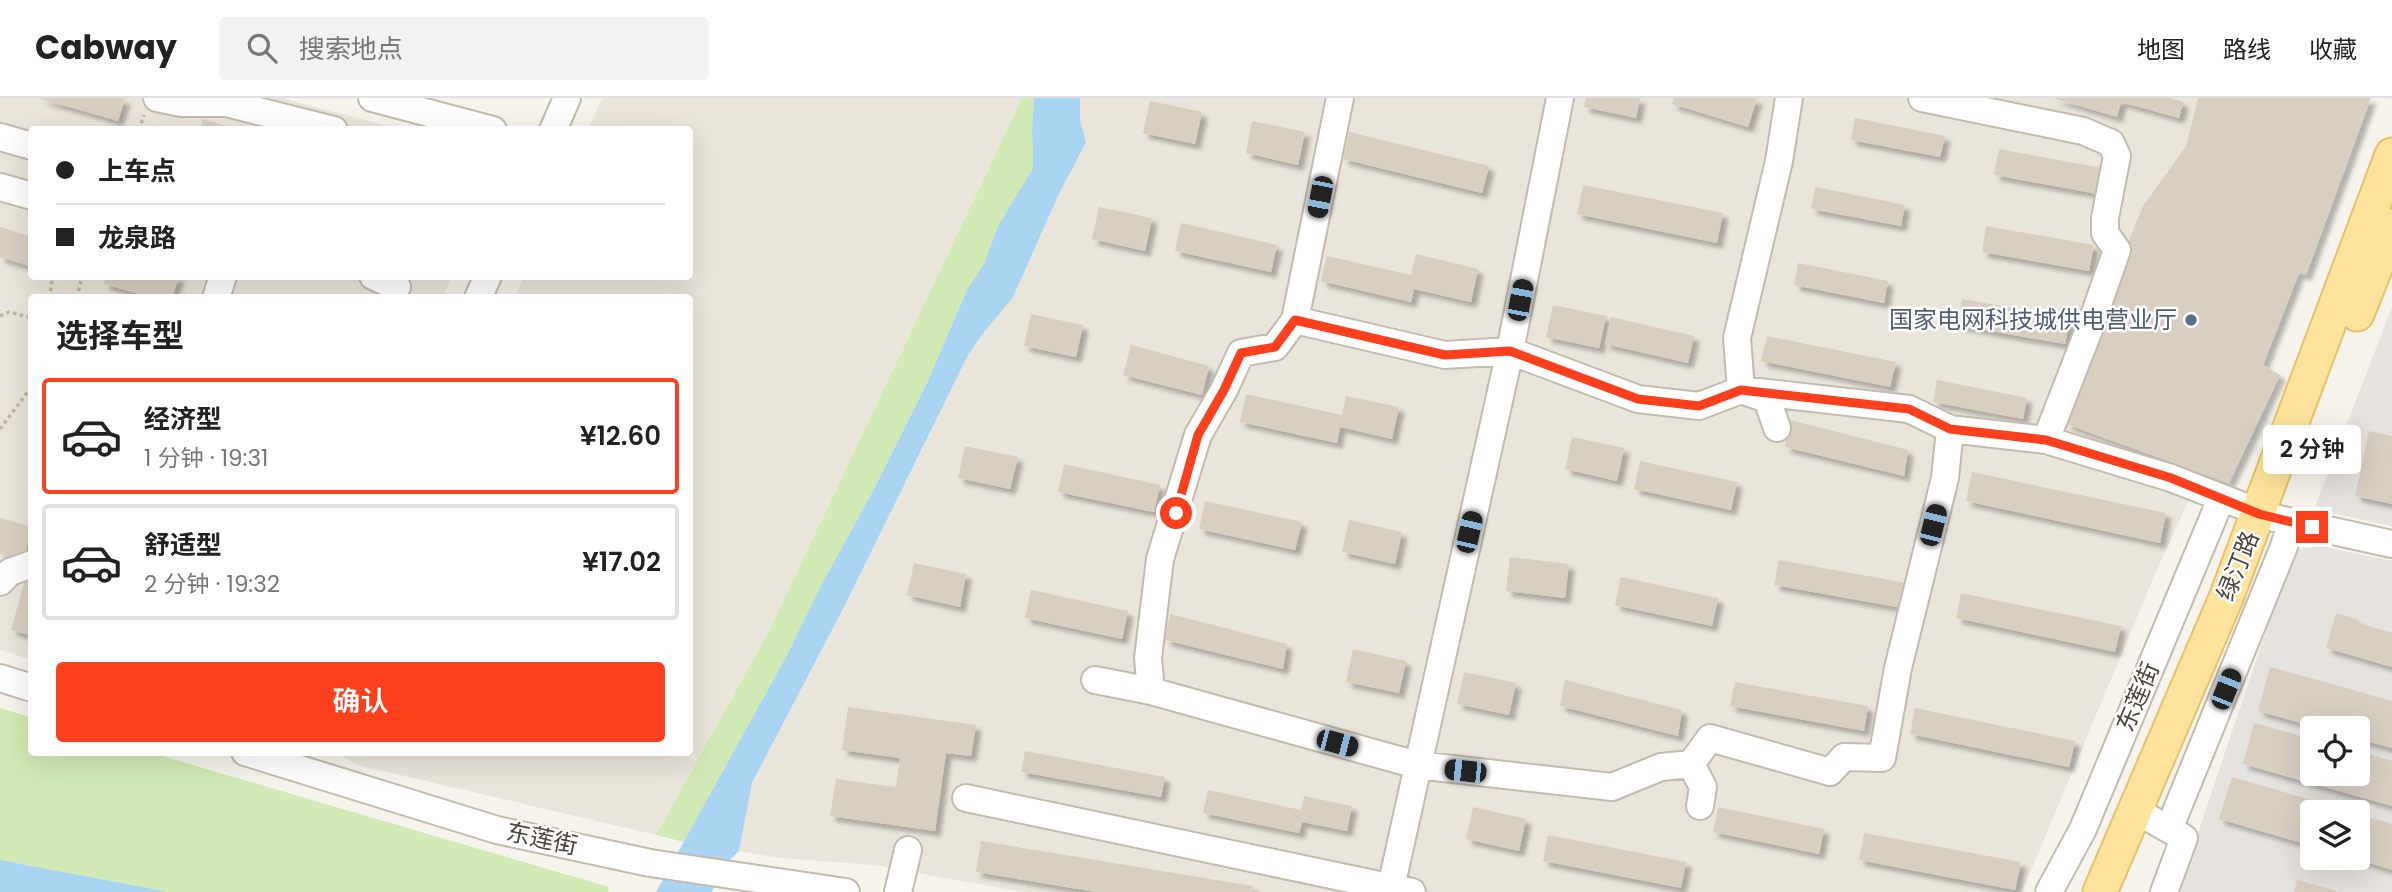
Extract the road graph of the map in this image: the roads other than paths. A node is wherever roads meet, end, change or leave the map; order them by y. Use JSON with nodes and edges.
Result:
{"nodes":[{"id":1,"x":157,"y":98,"type":"edge"},
{"id":2,"x":372,"y":98,"type":"edge"},
{"id":3,"x":567,"y":98,"type":"edge"},
{"id":4,"x":1340,"y":98,"type":"edge"},
{"id":5,"x":1560,"y":98,"type":"edge"},
{"id":6,"x":1789,"y":98,"type":"edge"},
{"id":7,"x":1922,"y":98,"type":"edge"},
{"id":8,"x":1975,"y":104,"type":"edge"},
{"id":9,"x":318,"y":126,"type":"edge"},
{"id":10,"x":478,"y":126,"type":"edge"},
{"id":11,"x":555,"y":126,"type":"edge"},
{"id":12,"x":0,"y":137,"type":"edge"},
{"id":13,"x":28,"y":145,"type":"edge"},
{"id":14,"x":2392,"y":155,"type":"edge"},
{"id":15,"x":0,"y":187,"type":"edge"},
{"id":16,"x":28,"y":196,"type":"edge"},
{"id":17,"x":2392,"y":226,"type":"edge"},
{"id":18,"x":1295,"y":320,"type":"junction"},
{"id":19,"x":1510,"y":351,"type":"junction"},
{"id":20,"x":2047,"y":387,"type":"dead end"},
{"id":21,"x":1741,"y":390,"type":"junction"},
{"id":22,"x":1777,"y":428,"type":"dead end"},
{"id":23,"x":1950,"y":429,"type":"junction"},
{"id":24,"x":2046,"y":440,"type":"junction"},
{"id":25,"x":2221,"y":499,"type":"junction"},
{"id":26,"x":2275,"y":518,"type":"junction"},
{"id":27,"x":2392,"y":544,"type":"edge"},
{"id":28,"x":28,"y":565,"type":"edge"},
{"id":29,"x":0,"y":582,"type":"edge"},
{"id":30,"x":0,"y":678,"type":"edge"},
{"id":31,"x":1095,"y":680,"type":"dead end"},
{"id":32,"x":28,"y":687,"type":"edge"},
{"id":33,"x":1151,"y":691,"type":"junction"},
{"id":34,"x":274,"y":756,"type":"edge"},
{"id":35,"x":1691,"y":764,"type":"junction"},
{"id":36,"x":1417,"y":765,"type":"junction"},
{"id":37,"x":966,"y":798,"type":"dead end"},
{"id":38,"x":1700,"y":806,"type":"dead end"},
{"id":39,"x":2159,"y":823,"type":"junction"},
{"id":40,"x":908,"y":850,"type":"dead end"},
{"id":41,"x":1398,"y":891,"type":"edge"},
{"id":42,"x":846,"y":892,"type":"edge"},
{"id":43,"x":898,"y":892,"type":"edge"},
{"id":44,"x":2049,"y":892,"type":"edge"},
{"id":45,"x":2100,"y":892,"type":"edge"},
{"id":46,"x":2119,"y":892,"type":"edge"},
{"id":47,"x":2164,"y":892,"type":"edge"}],
"edges":[{"from":1,"to":9,"type":"street"},
{"from":2,"to":10,"type":"street"},
{"from":3,"to":11,"type":"street"},
{"from":4,"to":18,"type":"street"},
{"from":5,"to":19,"type":"street"},
{"from":6,"to":21,"type":"street"},
{"from":7,"to":8,"type":"street"},
{"from":8,"to":24,"type":"street"},
{"from":12,"to":13,"type":"street"},
{"from":14,"to":26,"type":"main road","name":"绿汀路"},
{"from":15,"to":16,"type":"street"},
{"from":17,"to":26,"type":"main road","name":"绿汀路"},
{"from":18,"to":19,"type":"street"},
{"from":18,"to":33,"type":"street"},
{"from":19,"to":21,"type":"street"},
{"from":19,"to":36,"type":"street"},
{"from":20,"to":24,"type":"street"},
{"from":21,"to":22,"type":"street"},
{"from":21,"to":23,"type":"street"},
{"from":23,"to":24,"type":"street"},
{"from":23,"to":35,"type":"street"},
{"from":24,"to":25,"type":"street"},
{"from":25,"to":26,"type":"street"},
{"from":25,"to":44,"type":"street","name":"东莲街"},
{"from":26,"to":27,"type":"street"},
{"from":26,"to":39,"type":"main road","name":"绿汀路"},
{"from":26,"to":45,"type":"main road","name":"绿汀路"},
{"from":28,"to":29,"type":"street"},
{"from":30,"to":32,"type":"street"},
{"from":31,"to":33,"type":"street"},
{"from":33,"to":36,"type":"street"},
{"from":34,"to":42,"type":"street","name":"东莲街"},
{"from":35,"to":36,"type":"street"},
{"from":35,"to":38,"type":"street"},
{"from":36,"to":41,"type":"street"},
{"from":37,"to":41,"type":"street"},
{"from":39,"to":46,"type":"main road","name":"绿汀路"},
{"from":39,"to":47,"type":"street"},
{"from":40,"to":43,"type":"street"}]}
